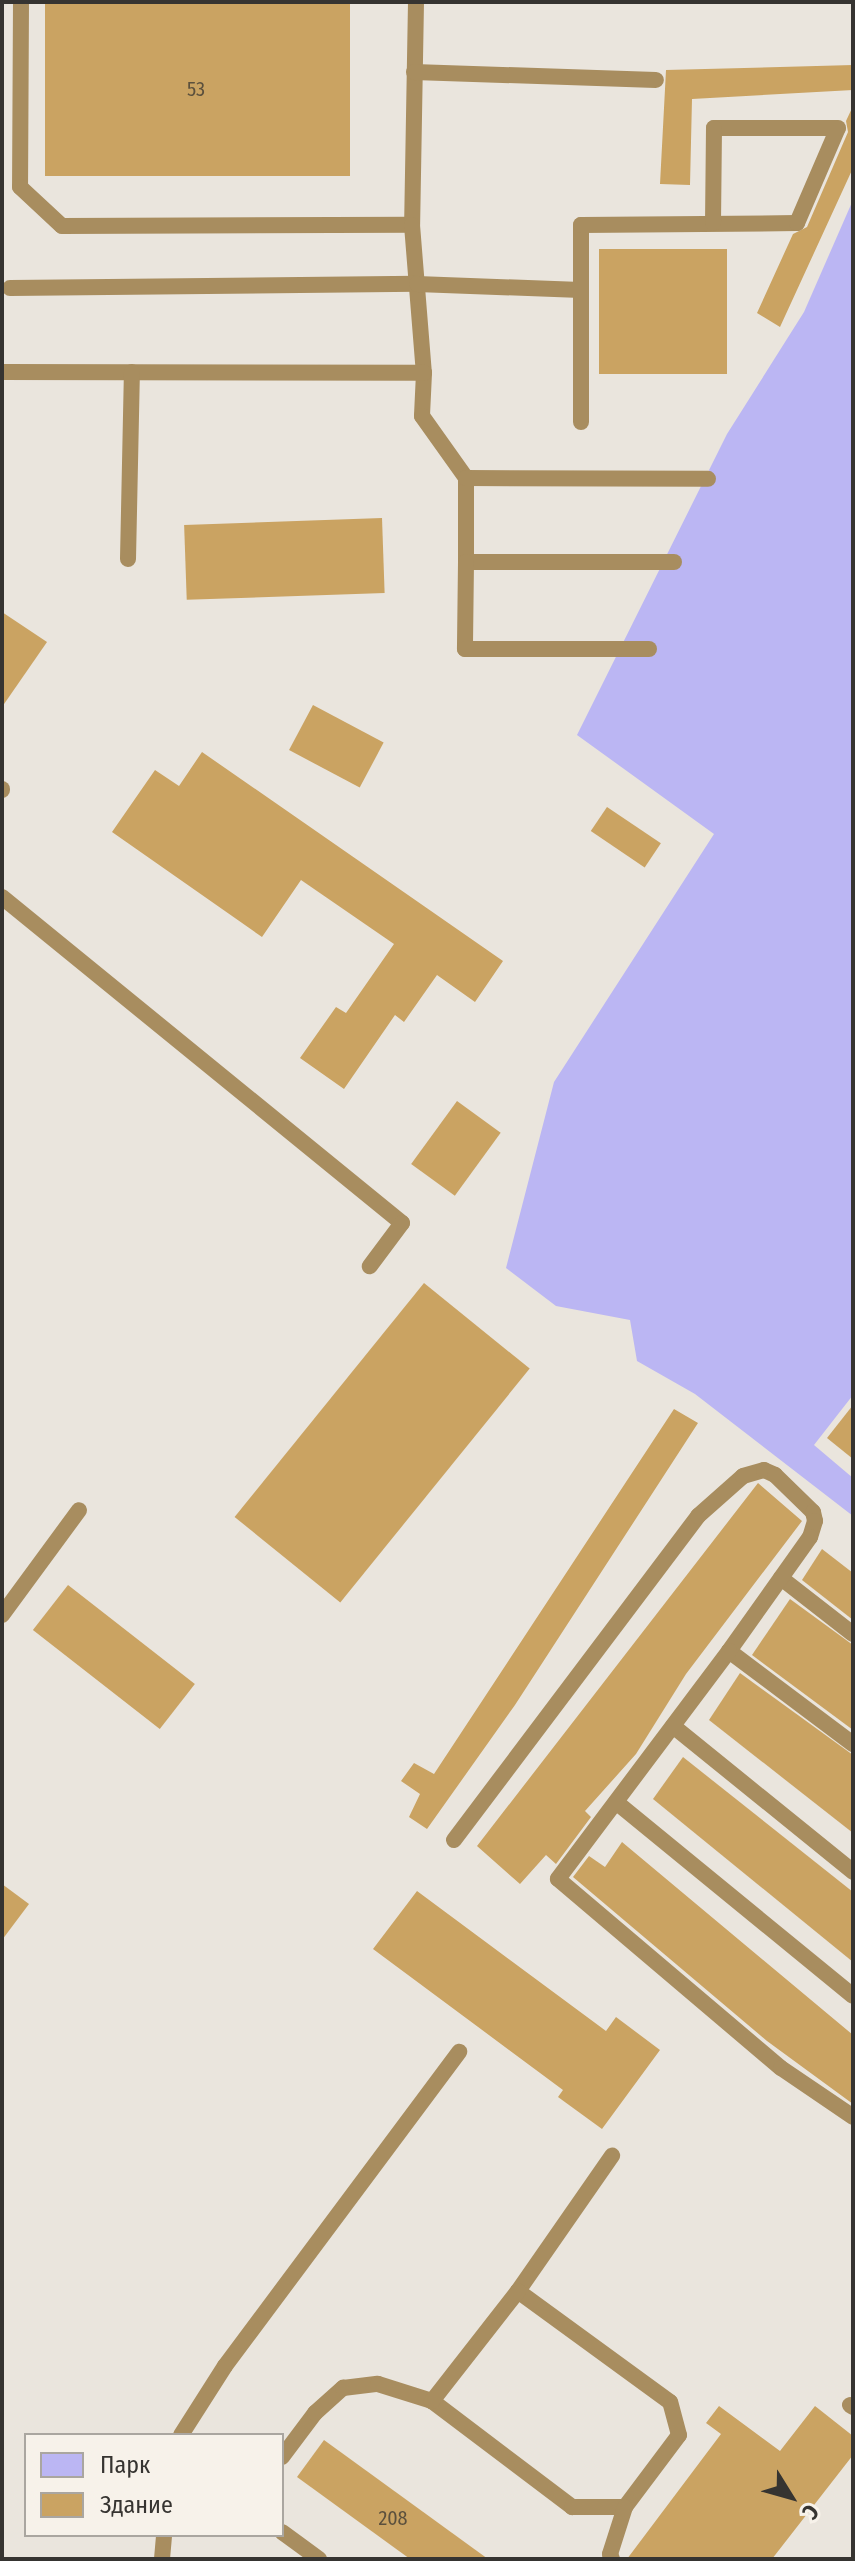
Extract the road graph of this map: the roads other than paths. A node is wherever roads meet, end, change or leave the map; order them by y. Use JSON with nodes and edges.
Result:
{"nodes":[{"id":1,"x":21,"y":2,"type":"edge"},
{"id":2,"x":416,"y":2,"type":"edge"},
{"id":3,"x":414,"y":72,"type":"junction"},
{"id":4,"x":656,"y":80,"type":"dead end"},
{"id":5,"x":713,"y":223,"type":"junction"},
{"id":6,"x":412,"y":225,"type":"junction"},
{"id":7,"x":417,"y":284,"type":"junction"},
{"id":8,"x":10,"y":288,"type":"dead end"},
{"id":9,"x":581,"y":290,"type":"junction"},
{"id":10,"x":2,"y":372,"type":"edge"},
{"id":11,"x":132,"y":372,"type":"junction"},
{"id":12,"x":424,"y":373,"type":"junction"},
{"id":13,"x":581,"y":422,"type":"dead end"},
{"id":14,"x":466,"y":478,"type":"junction"},
{"id":15,"x":708,"y":479,"type":"dead end"},
{"id":16,"x":128,"y":559,"type":"dead end"},
{"id":17,"x":466,"y":562,"type":"junction"},
{"id":18,"x":674,"y":562,"type":"dead end"},
{"id":19,"x":649,"y":649,"type":"dead end"},
{"id":20,"x":2,"y":897,"type":"edge"},
{"id":21,"x":370,"y":1266,"type":"dead end"},
{"id":22,"x":79,"y":1510,"type":"dead end"},
{"id":23,"x":781,"y":1578,"type":"junction"},
{"id":24,"x":2,"y":1615,"type":"edge"},
{"id":25,"x":853,"y":1634,"type":"edge"},
{"id":26,"x":729,"y":1651,"type":"junction"},
{"id":27,"x":673,"y":1726,"type":"junction"},
{"id":28,"x":853,"y":1744,"type":"edge"},
{"id":29,"x":616,"y":1802,"type":"junction"},
{"id":30,"x":454,"y":1840,"type":"dead end"},
{"id":31,"x":853,"y":1872,"type":"edge"},
{"id":32,"x":853,"y":1996,"type":"edge"},
{"id":33,"x":459,"y":2052,"type":"dead end"},
{"id":34,"x":853,"y":2117,"type":"edge"},
{"id":35,"x":612,"y":2156,"type":"dead end"},
{"id":36,"x":518,"y":2291,"type":"junction"},
{"id":37,"x":432,"y":2401,"type":"junction"},
{"id":38,"x":182,"y":2433,"type":"edge"},
{"id":39,"x":284,"y":2454,"type":"edge"},
{"id":40,"x":625,"y":2507,"type":"junction"},
{"id":41,"x":284,"y":2533,"type":"edge"},
{"id":42,"x":164,"y":2537,"type":"edge"},
{"id":43,"x":162,"y":2559,"type":"edge"},
{"id":44,"x":319,"y":2559,"type":"edge"},
{"id":45,"x":612,"y":2559,"type":"edge"}],
"edges":[{"from":1,"to":6,"type":"lane"},
{"from":2,"to":3,"type":"lane"},
{"from":3,"to":4,"type":"lane"},
{"from":3,"to":6,"type":"lane"},
{"from":5,"to":5,"type":"lane"},
{"from":5,"to":9,"type":"lane"},
{"from":6,"to":7,"type":"lane"},
{"from":7,"to":8,"type":"lane"},
{"from":7,"to":9,"type":"lane"},
{"from":7,"to":12,"type":"lane"},
{"from":9,"to":13,"type":"lane"},
{"from":10,"to":11,"type":"lane"},
{"from":11,"to":12,"type":"lane"},
{"from":11,"to":16,"type":"lane"},
{"from":12,"to":14,"type":"lane"},
{"from":14,"to":15,"type":"lane"},
{"from":14,"to":17,"type":"lane"},
{"from":17,"to":18,"type":"lane"},
{"from":17,"to":19,"type":"lane"},
{"from":20,"to":21,"type":"lane"},
{"from":22,"to":24,"type":"lane"},
{"from":23,"to":25,"type":"lane"},
{"from":23,"to":26,"type":"lane"},
{"from":23,"to":30,"type":"lane"},
{"from":26,"to":27,"type":"lane"},
{"from":26,"to":28,"type":"lane"},
{"from":27,"to":29,"type":"lane"},
{"from":27,"to":31,"type":"lane"},
{"from":29,"to":32,"type":"lane"},
{"from":29,"to":34,"type":"lane"},
{"from":33,"to":38,"type":"lane"},
{"from":35,"to":36,"type":"lane"},
{"from":36,"to":37,"type":"lane"},
{"from":36,"to":40,"type":"lane"},
{"from":37,"to":39,"type":"lane"},
{"from":37,"to":40,"type":"lane"},
{"from":40,"to":45,"type":"lane"},
{"from":41,"to":44,"type":"lane"},
{"from":42,"to":43,"type":"lane"}]}
